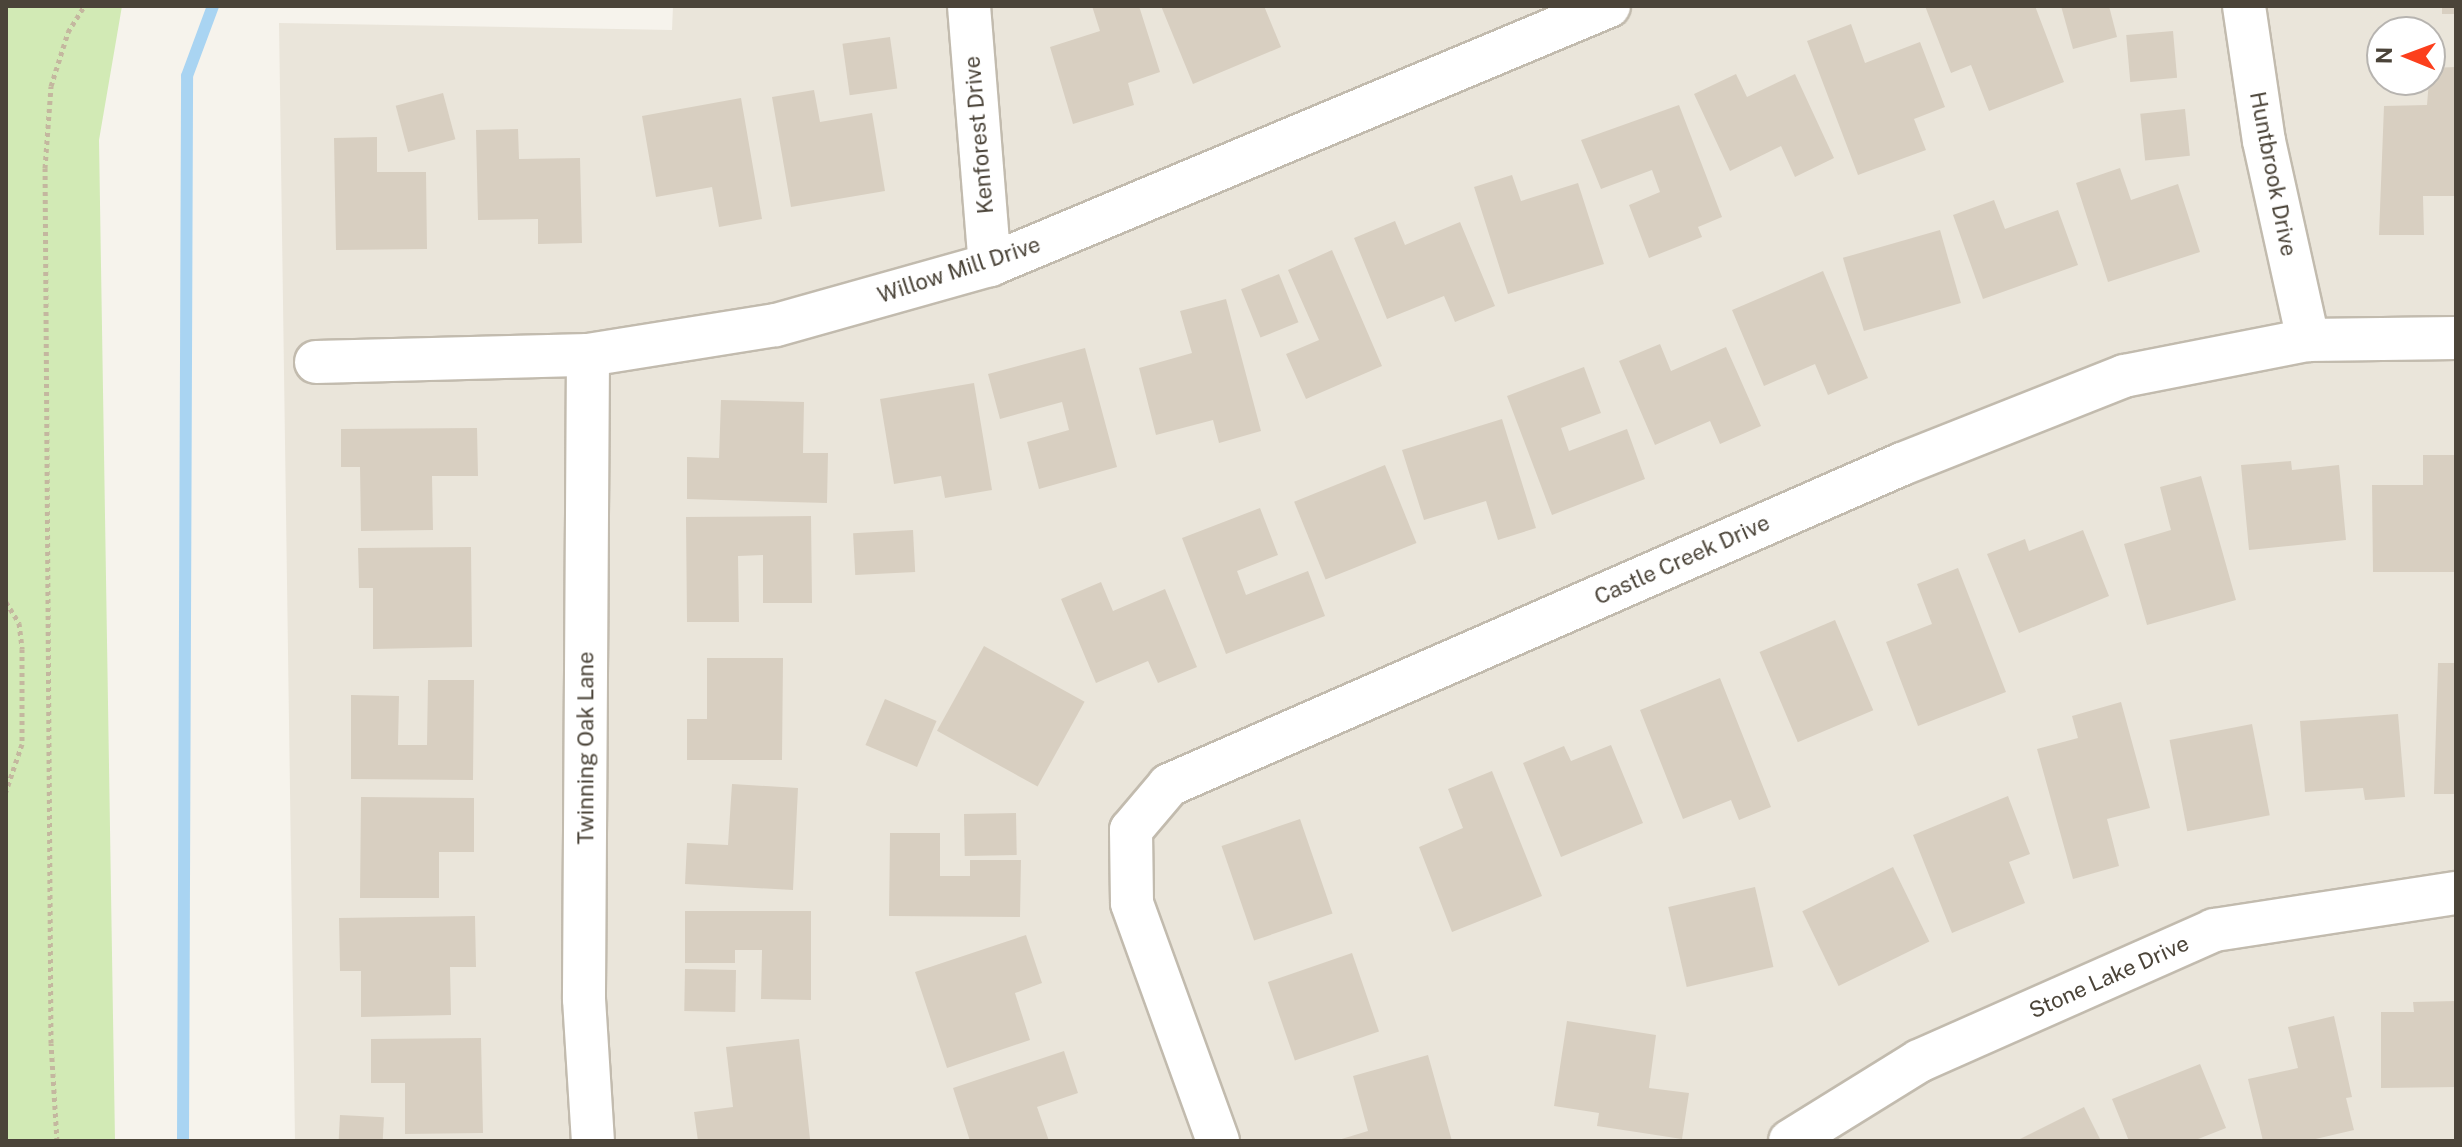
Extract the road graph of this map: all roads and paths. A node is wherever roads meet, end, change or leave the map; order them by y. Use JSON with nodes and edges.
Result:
{"nodes":[{"id":1,"x":84,"y":6,"type":"edge"},
{"id":2,"x":969,"y":6,"type":"edge"},
{"id":3,"x":1609,"y":6,"type":"edge"},
{"id":4,"x":2244,"y":6,"type":"edge"},
{"id":5,"x":990,"y":265,"type":"junction"},
{"id":6,"x":2456,"y":338,"type":"edge"},
{"id":7,"x":2308,"y":340,"type":"junction"},
{"id":8,"x":588,"y":355,"type":"junction"},
{"id":9,"x":316,"y":362,"type":"dead end"},
{"id":10,"x":6,"y":602,"type":"edge"},
{"id":11,"x":6,"y":791,"type":"edge"},
{"id":12,"x":2456,"y":893,"type":"edge"},
{"id":13,"x":57,"y":1141,"type":"edge"},
{"id":14,"x":593,"y":1141,"type":"edge"},
{"id":15,"x":1218,"y":1141,"type":"edge"},
{"id":16,"x":1790,"y":1141,"type":"edge"}],
"edges":[{"from":1,"to":13,"type":"path"},
{"from":2,"to":5,"type":"street","name":"Kenforest Drive"},
{"from":3,"to":5,"type":"street","name":"Willow Mill Drive"},
{"from":4,"to":7,"type":"street","name":"Huntbrook Drive"},
{"from":5,"to":8,"type":"street","name":"Willow Mill Drive"},
{"from":6,"to":7,"type":"street","name":"Castle Creek Drive"},
{"from":7,"to":15,"type":"street","name":"Castle Creek Drive"},
{"from":8,"to":9,"type":"street","name":"Willow Mill Drive"},
{"from":8,"to":14,"type":"street","name":"Twinning Oak Lane"},
{"from":10,"to":11,"type":"path"},
{"from":12,"to":16,"type":"street","name":"Stone Lake Drive"}]}
